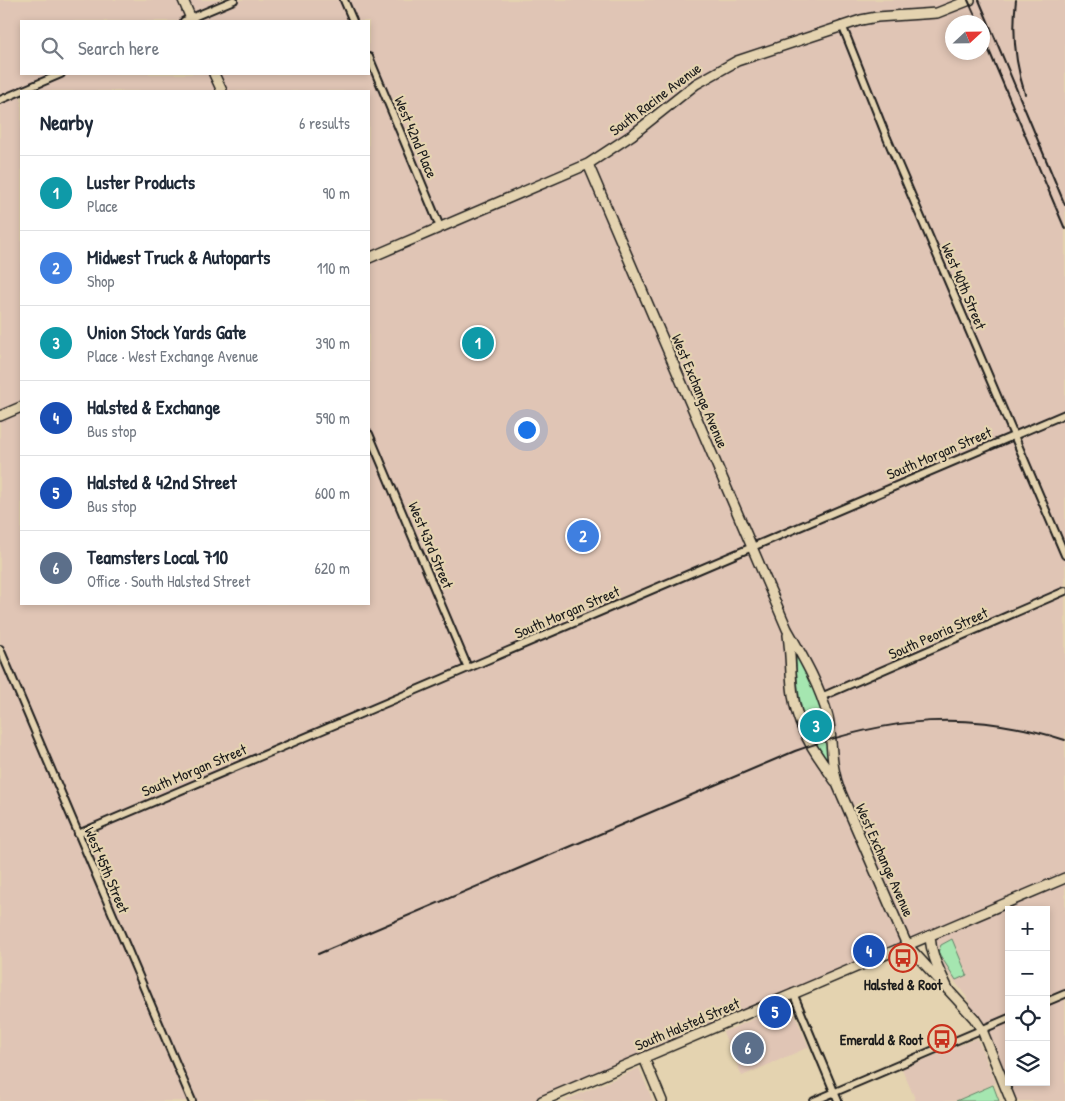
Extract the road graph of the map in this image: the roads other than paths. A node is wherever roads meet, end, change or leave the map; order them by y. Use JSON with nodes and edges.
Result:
{"nodes":[{"id":1,"x":183,"y":0,"type":"edge"},
{"id":2,"x":234,"y":0,"type":"edge"},
{"id":3,"x":344,"y":0,"type":"edge"},
{"id":4,"x":970,"y":0,"type":"edge"},
{"id":5,"x":189,"y":20,"type":"edge"},
{"id":6,"x":353,"y":20,"type":"edge"},
{"id":7,"x":842,"y":25,"type":"junction"},
{"id":8,"x":370,"y":59,"type":"edge"},
{"id":9,"x":59,"y":75,"type":"edge"},
{"id":10,"x":214,"y":75,"type":"edge"},
{"id":11,"x":23,"y":90,"type":"edge"},
{"id":12,"x":222,"y":90,"type":"edge"},
{"id":13,"x":20,"y":91,"type":"edge"},
{"id":14,"x":0,"y":100,"type":"edge"},
{"id":15,"x":588,"y":164,"type":"junction"},
{"id":16,"x":440,"y":227,"type":"junction"},
{"id":17,"x":370,"y":258,"type":"edge"},
{"id":18,"x":20,"y":407,"type":"edge"},
{"id":19,"x":1065,"y":414,"type":"edge"},
{"id":20,"x":0,"y":416,"type":"edge"},
{"id":21,"x":370,"y":436,"type":"edge"},
{"id":22,"x":1014,"y":436,"type":"junction"},
{"id":23,"x":751,"y":546,"type":"junction"},
{"id":24,"x":1065,"y":555,"type":"edge"},
{"id":25,"x":1065,"y":591,"type":"edge"},
{"id":26,"x":787,"y":629,"type":"junction"},
{"id":27,"x":0,"y":650,"type":"edge"},
{"id":28,"x":468,"y":668,"type":"junction"},
{"id":29,"x":821,"y":697,"type":"junction"},
{"id":30,"x":838,"y":786,"type":"junction"},
{"id":31,"x":78,"y":834,"type":"junction"},
{"id":32,"x":1065,"y":878,"type":"edge"},
{"id":33,"x":930,"y":936,"type":"junction"},
{"id":34,"x":907,"y":945,"type":"junction"},
{"id":35,"x":948,"y":989,"type":"junction"},
{"id":36,"x":793,"y":993,"type":"junction"},
{"id":37,"x":1065,"y":994,"type":"edge"},
{"id":38,"x":1050,"y":1000,"type":"edge"},
{"id":39,"x":1005,"y":1020,"type":"edge"},
{"id":40,"x":982,"y":1030,"type":"junction"},
{"id":41,"x":644,"y":1058,"type":"junction"},
{"id":42,"x":834,"y":1092,"type":"junction"},
{"id":43,"x":192,"y":1101,"type":"edge"},
{"id":44,"x":542,"y":1101,"type":"edge"},
{"id":45,"x":662,"y":1101,"type":"edge"},
{"id":46,"x":814,"y":1101,"type":"edge"},
{"id":47,"x":838,"y":1101,"type":"edge"},
{"id":48,"x":1011,"y":1101,"type":"edge"}],
"edges":[{"from":1,"to":5,"type":"street"},
{"from":2,"to":5,"type":"street"},
{"from":3,"to":6,"type":"street"},
{"from":4,"to":7,"type":"street","name":"South Racine Avenue"},
{"from":7,"to":15,"type":"street","name":"South Racine Avenue"},
{"from":7,"to":22,"type":"street","name":"West 40th Street"},
{"from":8,"to":16,"type":"street","name":"West 42nd Place"},
{"from":9,"to":11,"type":"street"},
{"from":10,"to":12,"type":"street"},
{"from":13,"to":14,"type":"street"},
{"from":15,"to":16,"type":"street","name":"South Racine Avenue"},
{"from":15,"to":23,"type":"street","name":"West Exchange Avenue"},
{"from":16,"to":17,"type":"street","name":"South Racine Avenue"},
{"from":18,"to":20,"type":"street"},
{"from":19,"to":22,"type":"street","name":"South Morgan Street"},
{"from":21,"to":28,"type":"street","name":"West 43rd Street"},
{"from":22,"to":23,"type":"street","name":"South Morgan Street"},
{"from":22,"to":24,"type":"street","name":"West 40th Street"},
{"from":23,"to":26,"type":"street","name":"West Exchange Avenue"},
{"from":23,"to":28,"type":"street","name":"South Morgan Street"},
{"from":25,"to":29,"type":"street","name":"South Peoria Street"},
{"from":26,"to":29,"type":"street","name":"West Exchange Avenue"},
{"from":26,"to":30,"type":"street","name":"West Exchange Avenue"},
{"from":27,"to":31,"type":"street","name":"West 45th Street"},
{"from":28,"to":31,"type":"street","name":"South Morgan Street"},
{"from":29,"to":30,"type":"street","name":"West Exchange Avenue"},
{"from":30,"to":34,"type":"street","name":"West Exchange Avenue"},
{"from":31,"to":43,"type":"street","name":"West 45th Street"},
{"from":32,"to":33,"type":"street","name":"South Halsted Street"},
{"from":33,"to":34,"type":"street","name":"South Halsted Street"},
{"from":33,"to":35,"type":"street"},
{"from":34,"to":35,"type":"street","name":"West Exchange Avenue"},
{"from":34,"to":36,"type":"street","name":"South Halsted Street"},
{"from":35,"to":40,"type":"street","name":"West Exchange Avenue"},
{"from":36,"to":41,"type":"street","name":"South Halsted Street"},
{"from":36,"to":42,"type":"street"},
{"from":37,"to":38,"type":"street"},
{"from":39,"to":40,"type":"street"},
{"from":40,"to":42,"type":"street"},
{"from":40,"to":48,"type":"street","name":"West Exchange Avenue"},
{"from":41,"to":44,"type":"street","name":"South Halsted Street"},
{"from":41,"to":45,"type":"street"},
{"from":42,"to":46,"type":"street"},
{"from":42,"to":47,"type":"street"}]}
